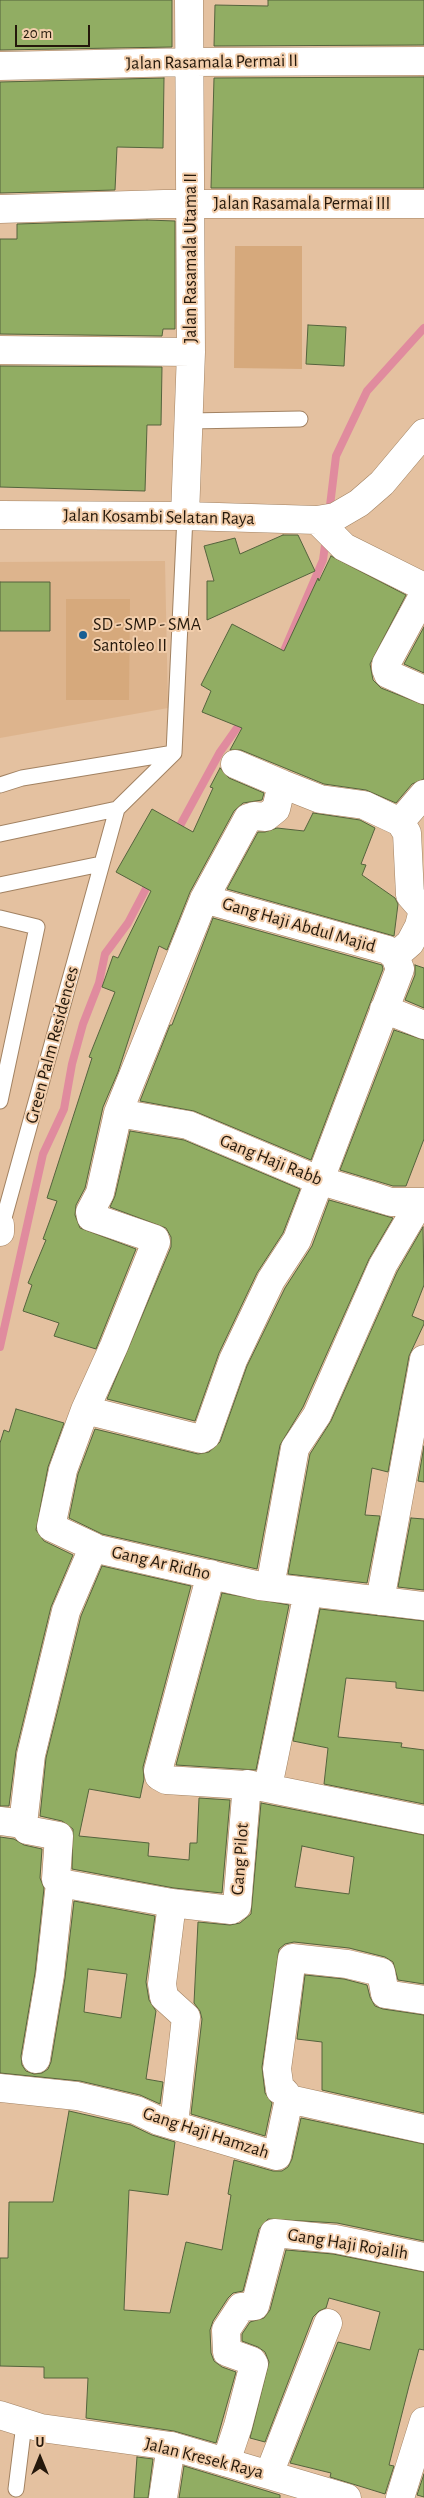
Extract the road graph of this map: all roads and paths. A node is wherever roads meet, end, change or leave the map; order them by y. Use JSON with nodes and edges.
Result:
{"nodes":[{"id":1,"x":189,"y":0,"type":"edge"},
{"id":2,"x":424,"y":61,"type":"edge"},
{"id":3,"x":190,"y":62,"type":"junction"},
{"id":4,"x":0,"y":66,"type":"edge"},
{"id":5,"x":191,"y":204,"type":"junction"},
{"id":6,"x":424,"y":204,"type":"edge"},
{"id":7,"x":0,"y":209,"type":"edge"},
{"id":8,"x":0,"y":350,"type":"edge"},
{"id":9,"x":191,"y":352,"type":"junction"},
{"id":10,"x":300,"y":419,"type":"dead end"},
{"id":11,"x":189,"y":421,"type":"junction"},
{"id":12,"x":424,"y":433,"type":"edge"},
{"id":13,"x":0,"y":515,"type":"edge"},
{"id":14,"x":185,"y":516,"type":"junction"},
{"id":15,"x":317,"y":520,"type":"junction"},
{"id":16,"x":424,"y":690,"type":"edge"},
{"id":17,"x":174,"y":753,"type":"junction"},
{"id":18,"x":235,"y":764,"type":"dead end"},
{"id":19,"x":282,"y":784,"type":"junction"},
{"id":20,"x":0,"y":785,"type":"edge"},
{"id":21,"x":424,"y":795,"type":"edge"},
{"id":22,"x":117,"y":809,"type":"junction"},
{"id":23,"x":400,"y":822,"type":"junction"},
{"id":24,"x":0,"y":834,"type":"edge"},
{"id":25,"x":101,"y":864,"type":"junction"},
{"id":26,"x":0,"y":885,"type":"edge"},
{"id":27,"x":204,"y":899,"type":"junction"},
{"id":28,"x":424,"y":910,"type":"edge"},
{"id":29,"x":0,"y":918,"type":"edge"},
{"id":30,"x":395,"y":956,"type":"junction"},
{"id":31,"x":384,"y":1009,"type":"junction"},
{"id":32,"x":424,"y":1025,"type":"edge"},
{"id":33,"x":0,"y":1102,"type":"edge"},
{"id":34,"x":118,"y":1113,"type":"junction"},
{"id":35,"x":318,"y":1180,"type":"junction"},
{"id":36,"x":422,"y":1202,"type":"edge"},
{"id":37,"x":1,"y":1227,"type":"edge"},
{"id":38,"x":424,"y":1359,"type":"edge"},
{"id":39,"x":85,"y":1410,"type":"junction"},
{"id":40,"x":94,"y":1547,"type":"junction"},
{"id":41,"x":211,"y":1574,"type":"junction"},
{"id":42,"x":270,"y":1587,"type":"junction"},
{"id":43,"x":308,"y":1592,"type":"junction"},
{"id":44,"x":380,"y":1601,"type":"junction"},
{"id":45,"x":424,"y":1606,"type":"edge"},
{"id":46,"x":257,"y":1786,"type":"junction"},
{"id":47,"x":424,"y":1820,"type":"edge"},
{"id":48,"x":12,"y":1822,"type":"edge"},
{"id":49,"x":60,"y":1884,"type":"junction"},
{"id":50,"x":172,"y":1903,"type":"junction"},
{"id":51,"x":424,"y":2000,"type":"edge"},
{"id":52,"x":36,"y":2059,"type":"dead end"},
{"id":53,"x":0,"y":2088,"type":"edge"},
{"id":54,"x":289,"y":2099,"type":"junction"},
{"id":55,"x":174,"y":2124,"type":"junction"},
{"id":56,"x":424,"y":2129,"type":"edge"},
{"id":57,"x":424,"y":2256,"type":"edge"},
{"id":58,"x":328,"y":2323,"type":"dead end"},
{"id":59,"x":12,"y":2420,"type":"edge"},
{"id":60,"x":424,"y":2421,"type":"edge"},
{"id":61,"x":171,"y":2446,"type":"junction"},
{"id":62,"x":226,"y":2462,"type":"junction"},
{"id":63,"x":269,"y":2474,"type":"junction"},
{"id":64,"x":16,"y":2489,"type":"dead end"},
{"id":65,"x":163,"y":2498,"type":"edge"},
{"id":66,"x":347,"y":2498,"type":"edge"},
{"id":67,"x":400,"y":2498,"type":"edge"}],
"edges":[{"from":1,"to":3,"type":"street","name":"Jalan Rasamala Utama II"},
{"from":2,"to":3,"type":"street","name":"Jalan Rasamala Permai II"},
{"from":3,"to":4,"type":"street","name":"Jalan Rasamala Permai II"},
{"from":3,"to":5,"type":"street","name":"Jalan Rasamala Utama II"},
{"from":5,"to":6,"type":"street","name":"Jalan Rasamala Permai III"},
{"from":5,"to":7,"type":"street","name":"Jalan Rasamala Permai III"},
{"from":5,"to":9,"type":"street","name":"Jalan Rasamala Utama II"},
{"from":8,"to":9,"type":"street"},
{"from":9,"to":11,"type":"street","name":"Jalan Rasamala Utama II"},
{"from":10,"to":11,"type":"lane"},
{"from":11,"to":14,"type":"street","name":"Jalan Rasamala Utama II"},
{"from":12,"to":15,"type":"street","name":"Jalan Kosambi Selatan Raya"},
{"from":13,"to":14,"type":"street","name":"Jalan Kosambi Selatan Raya"},
{"from":14,"to":15,"type":"street","name":"Jalan Kosambi Selatan Raya"},
{"from":14,"to":17,"type":"lane"},
{"from":15,"to":16,"type":"street"},
{"from":17,"to":20,"type":"lane"},
{"from":17,"to":22,"type":"lane"},
{"from":18,"to":19,"type":"street"},
{"from":19,"to":23,"type":"street"},
{"from":19,"to":27,"type":"street"},
{"from":21,"to":23,"type":"street"},
{"from":22,"to":24,"type":"lane"},
{"from":22,"to":25,"type":"lane","name":"Green Palm Residences"},
{"from":23,"to":28,"type":"street"},
{"from":25,"to":26,"type":"lane"},
{"from":25,"to":37,"type":"lane","name":"Green Palm Residences"},
{"from":27,"to":30,"type":"street","name":"Gang Haji Abdul Majid"},
{"from":27,"to":34,"type":"street"},
{"from":28,"to":30,"type":"street"},
{"from":29,"to":33,"type":"lane","name":"Green Palm Residences"},
{"from":30,"to":31,"type":"street","name":"Gang Haji Abdul Majid"},
{"from":31,"to":32,"type":"street"},
{"from":31,"to":35,"type":"street","name":"Gang Haji Abdul Majid"},
{"from":34,"to":35,"type":"street","name":"Gang Haji Rabb"},
{"from":34,"to":39,"type":"street"},
{"from":35,"to":36,"type":"street","name":"Gang Haji Rabb"},
{"from":35,"to":39,"type":"street","name":"Gang Haji Abdul Majid"},
{"from":36,"to":42,"type":"street"},
{"from":38,"to":44,"type":"street"},
{"from":39,"to":40,"type":"street"},
{"from":40,"to":41,"type":"street","name":"Gang Ar Ridho"},
{"from":40,"to":48,"type":"street","name":"Gang Ar Ridho"},
{"from":41,"to":42,"type":"street","name":"Gang Ar Ridho"},
{"from":41,"to":46,"type":"street"},
{"from":42,"to":43,"type":"street","name":"Gang Ar Ridho"},
{"from":43,"to":44,"type":"street","name":"Gang Ar Ridho"},
{"from":43,"to":46,"type":"street"},
{"from":44,"to":45,"type":"street","name":"Gang Ar Ridho"},
{"from":46,"to":47,"type":"street"},
{"from":46,"to":50,"type":"street","name":"Gang Pilot"},
{"from":48,"to":49,"type":"street"},
{"from":49,"to":50,"type":"street","name":"Gang Pilot"},
{"from":49,"to":52,"type":"street"},
{"from":50,"to":55,"type":"street"},
{"from":51,"to":54,"type":"street"},
{"from":53,"to":55,"type":"street","name":"Gang Haji Hamzah"},
{"from":54,"to":55,"type":"street","name":"Gang Haji Hamzah"},
{"from":54,"to":56,"type":"street"},
{"from":57,"to":62,"type":"street","name":"Gang Haji Rojalih"},
{"from":58,"to":63,"type":"street"},
{"from":59,"to":61,"type":"street","name":"Jalan Kresek Raya"},
{"from":59,"to":64,"type":"lane"},
{"from":60,"to":67,"type":"street"},
{"from":61,"to":62,"type":"street","name":"Jalan Kresek Raya"},
{"from":61,"to":65,"type":"street"},
{"from":62,"to":63,"type":"street","name":"Jalan Kresek Raya"},
{"from":63,"to":66,"type":"street","name":"Jalan Kresek Raya"}]}
